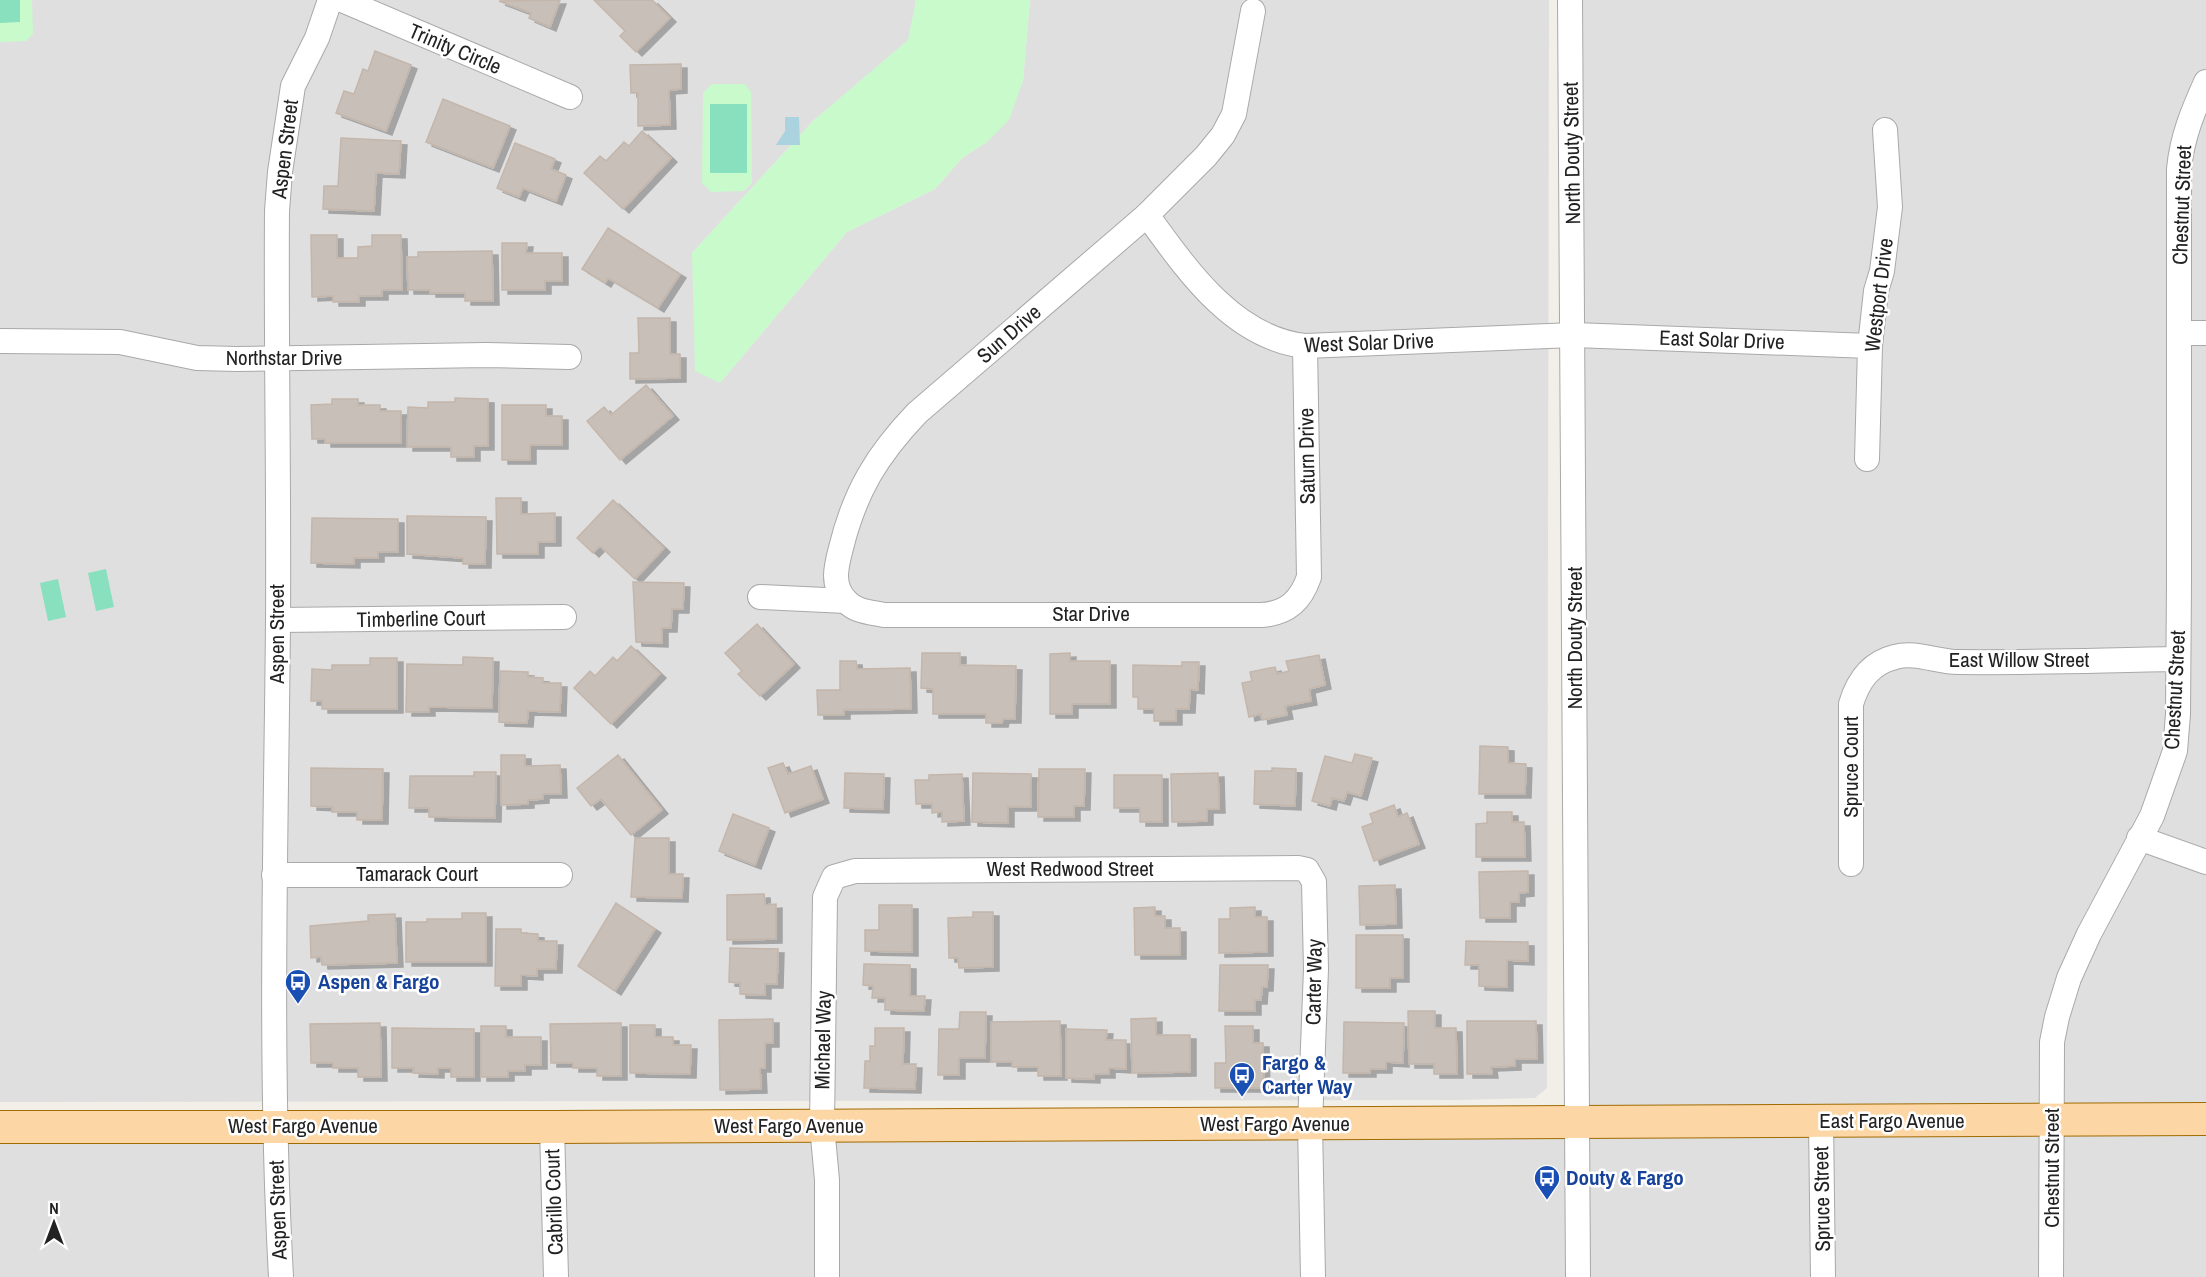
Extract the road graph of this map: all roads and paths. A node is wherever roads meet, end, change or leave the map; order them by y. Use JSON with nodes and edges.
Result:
{"nodes":[{"id":1,"x":330,"y":0,"type":"edge"},
{"id":2,"x":342,"y":0,"type":"edge"},
{"id":3,"x":1570,"y":0,"type":"edge"},
{"id":4,"x":1253,"y":11,"type":"dead end"},
{"id":5,"x":2206,"y":82,"type":"edge"},
{"id":6,"x":570,"y":97,"type":"dead end"},
{"id":7,"x":1886,"y":130,"type":"dead end"},
{"id":8,"x":1147,"y":215,"type":"junction"},
{"id":9,"x":2179,"y":333,"type":"junction"},
{"id":10,"x":2206,"y":333,"type":"edge"},
{"id":11,"x":1574,"y":335,"type":"junction"},
{"id":12,"x":0,"y":341,"type":"edge"},
{"id":13,"x":1305,"y":346,"type":"junction"},
{"id":14,"x":1870,"y":346,"type":"junction"},
{"id":15,"x":569,"y":357,"type":"dead end"},
{"id":16,"x":276,"y":358,"type":"junction"},
{"id":17,"x":1867,"y":459,"type":"dead end"},
{"id":18,"x":1308,"y":565,"type":"joint"},
{"id":19,"x":760,"y":597,"type":"dead end"},
{"id":20,"x":846,"y":601,"type":"junction"},
{"id":21,"x":564,"y":617,"type":"dead end"},
{"id":22,"x":278,"y":620,"type":"junction"},
{"id":23,"x":2178,"y":659,"type":"junction"},
{"id":24,"x":1865,"y":674,"type":"joint"},
{"id":25,"x":2139,"y":838,"type":"junction"},
{"id":26,"x":2206,"y":862,"type":"edge"},
{"id":27,"x":1851,"y":864,"type":"dead end"},
{"id":28,"x":1307,"y":870,"type":"joint"},
{"id":29,"x":274,"y":875,"type":"junction"},
{"id":30,"x":560,"y":875,"type":"dead end"},
{"id":31,"x":834,"y":877,"type":"joint"},
{"id":32,"x":2206,"y":1119,"type":"edge"},
{"id":33,"x":1821,"y":1121,"type":"junction"},
{"id":34,"x":2052,"y":1121,"type":"junction"},
{"id":35,"x":1578,"y":1123,"type":"junction"},
{"id":36,"x":1310,"y":1124,"type":"junction"},
{"id":37,"x":822,"y":1125,"type":"junction"},
{"id":38,"x":275,"y":1126,"type":"junction"},
{"id":39,"x":0,"y":1127,"type":"edge"},
{"id":40,"x":552,"y":1127,"type":"junction"},
{"id":41,"x":280,"y":1277,"type":"edge"},
{"id":42,"x":556,"y":1277,"type":"edge"},
{"id":43,"x":827,"y":1277,"type":"edge"},
{"id":44,"x":1313,"y":1277,"type":"edge"},
{"id":45,"x":1578,"y":1277,"type":"edge"},
{"id":46,"x":1823,"y":1277,"type":"edge"},
{"id":47,"x":2051,"y":1277,"type":"edge"}],
"edges":[{"from":1,"to":16,"type":"street","name":"Aspen Street"},
{"from":2,"to":6,"type":"street","name":"Trinity Circle"},
{"from":3,"to":11,"type":"street","name":"North Douty Street"},
{"from":4,"to":8,"type":"street","name":"Sun Drive"},
{"from":5,"to":9,"type":"street","name":"Chestnut Street"},
{"from":7,"to":14,"type":"street","name":"Westport Drive"},
{"from":8,"to":13,"type":"street","name":"West Solar Drive"},
{"from":8,"to":20,"type":"street","name":"Sun Drive"},
{"from":9,"to":10,"type":"street"},
{"from":9,"to":23,"type":"street","name":"Chestnut Street"},
{"from":11,"to":13,"type":"street","name":"West Solar Drive"},
{"from":11,"to":14,"type":"street","name":"East Solar Drive"},
{"from":11,"to":35,"type":"street","name":"North Douty Street"},
{"from":12,"to":16,"type":"street","name":"Northstar Drive"},
{"from":13,"to":18,"type":"street","name":"Saturn Drive"},
{"from":14,"to":17,"type":"street","name":"Westport Drive"},
{"from":15,"to":16,"type":"street","name":"Northstar Drive"},
{"from":16,"to":22,"type":"street","name":"Aspen Street"},
{"from":18,"to":20,"type":"street","name":"Star Drive"},
{"from":19,"to":20,"type":"street"},
{"from":21,"to":22,"type":"street","name":"Timberline Court"},
{"from":22,"to":29,"type":"street","name":"Aspen Street"},
{"from":23,"to":24,"type":"street","name":"East Willow Street"},
{"from":23,"to":25,"type":"street","name":"Chestnut Street"},
{"from":24,"to":27,"type":"street","name":"Spruce Court"},
{"from":25,"to":26,"type":"street"},
{"from":25,"to":34,"type":"street","name":"Chestnut Street"},
{"from":28,"to":31,"type":"street","name":"West Redwood Street"},
{"from":28,"to":36,"type":"street","name":"Carter Way"},
{"from":29,"to":30,"type":"street","name":"Tamarack Court"},
{"from":29,"to":38,"type":"street","name":"Aspen Street"},
{"from":31,"to":37,"type":"street","name":"Michael Way"},
{"from":32,"to":34,"type":"main road","name":"East Fargo Avenue"},
{"from":33,"to":34,"type":"main road","name":"East Fargo Avenue"},
{"from":33,"to":35,"type":"main road","name":"East Fargo Avenue"},
{"from":33,"to":46,"type":"street","name":"Spruce Street"},
{"from":34,"to":47,"type":"street","name":"Chestnut Street"},
{"from":35,"to":36,"type":"main road","name":"West Fargo Avenue"},
{"from":35,"to":45,"type":"street","name":"North Douty Street"},
{"from":36,"to":37,"type":"main road","name":"West Fargo Avenue"},
{"from":36,"to":44,"type":"street","name":"Carter Way"},
{"from":37,"to":40,"type":"main road","name":"West Fargo Avenue"},
{"from":37,"to":43,"type":"street","name":"Michael Way"},
{"from":38,"to":39,"type":"main road","name":"West Fargo Avenue"},
{"from":38,"to":40,"type":"main road","name":"West Fargo Avenue"},
{"from":38,"to":41,"type":"street","name":"Aspen Street"},
{"from":40,"to":42,"type":"street","name":"Cabrillo Court"}]}
